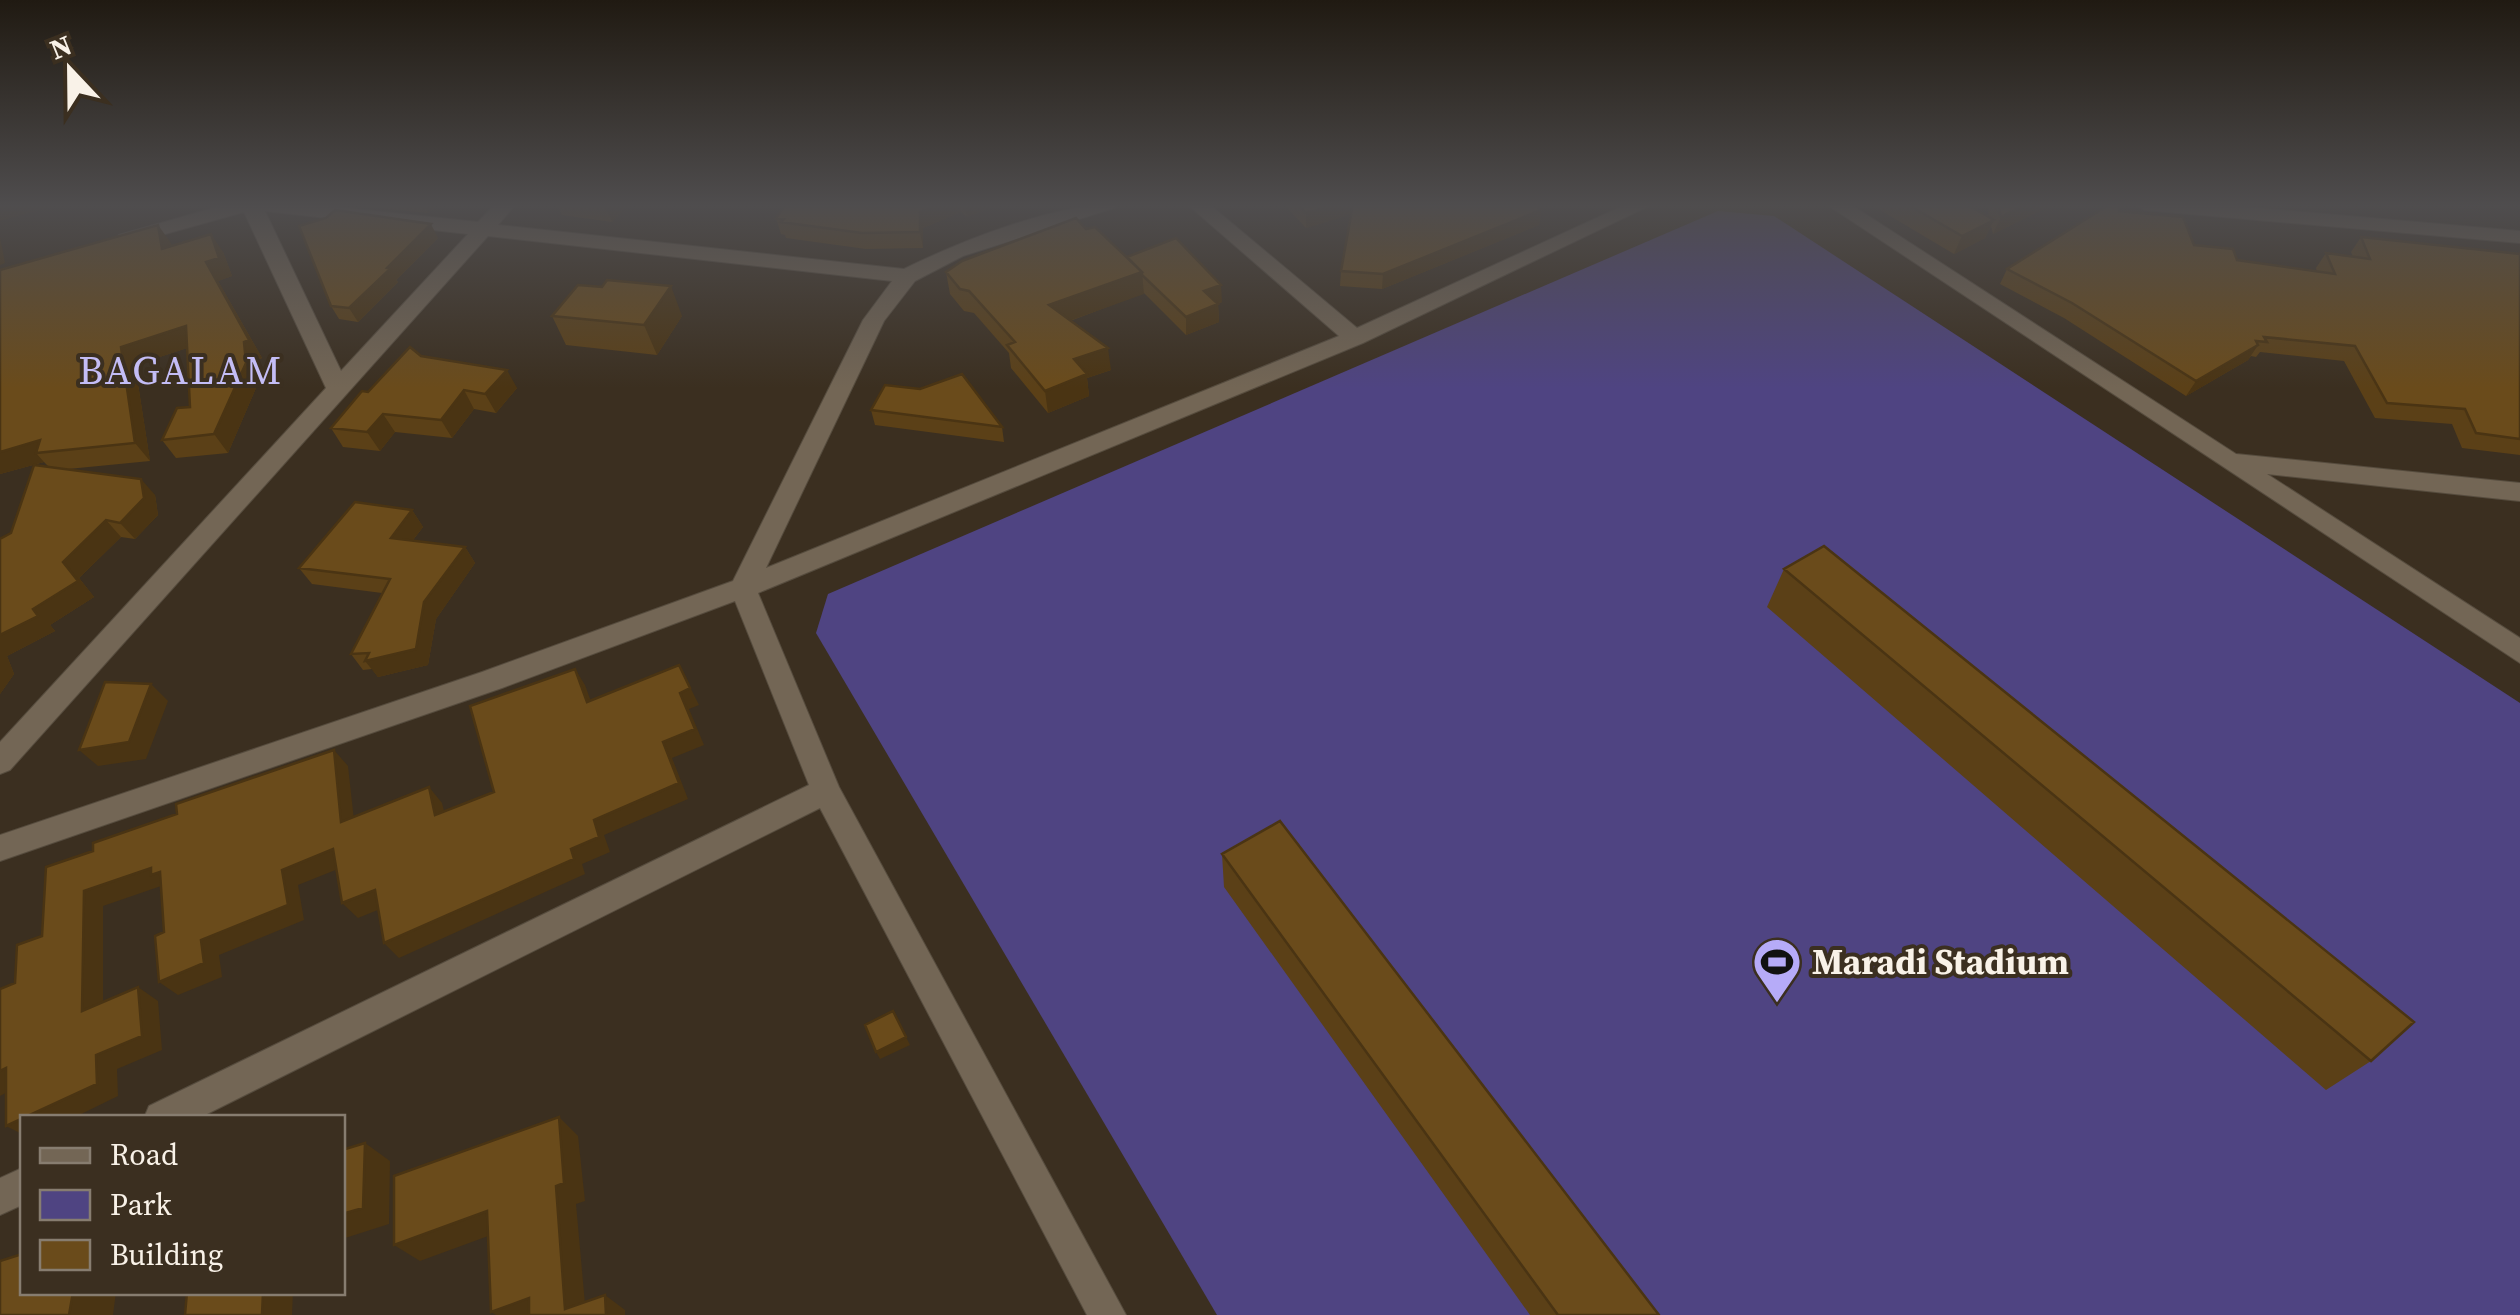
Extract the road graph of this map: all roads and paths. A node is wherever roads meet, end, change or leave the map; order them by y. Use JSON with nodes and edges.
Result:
{"nodes":[{"id":1,"x":280,"y":265,"type":"edge"},
{"id":2,"x":449,"y":265,"type":"edge"},
{"id":3,"x":804,"y":265,"type":"edge"},
{"id":4,"x":929,"y":265,"type":"edge"},
{"id":5,"x":1269,"y":265,"type":"edge"},
{"id":6,"x":1511,"y":265,"type":"edge"},
{"id":7,"x":1928,"y":265,"type":"edge"},
{"id":8,"x":907,"y":276,"type":"junction"},
{"id":9,"x":1355,"y":338,"type":"junction"},
{"id":10,"x":337,"y":387,"type":"junction"},
{"id":11,"x":2224,"y":462,"type":"junction"},
{"id":12,"x":2520,"y":492,"type":"edge"},
{"id":13,"x":743,"y":588,"type":"junction"},
{"id":14,"x":2520,"y":652,"type":"edge"},
{"id":15,"x":0,"y":762,"type":"edge"},
{"id":16,"x":826,"y":791,"type":"junction"},
{"id":17,"x":0,"y":848,"type":"edge"},
{"id":18,"x":167,"y":1115,"type":"edge"},
{"id":19,"x":1108,"y":1315,"type":"edge"}],
"edges":[{"from":1,"to":10,"type":"street"},
{"from":2,"to":10,"type":"street"},
{"from":3,"to":8,"type":"street"},
{"from":4,"to":8,"type":"street"},
{"from":5,"to":9,"type":"street"},
{"from":6,"to":9,"type":"street"},
{"from":7,"to":11,"type":"street"},
{"from":8,"to":13,"type":"street"},
{"from":9,"to":13,"type":"street"},
{"from":10,"to":15,"type":"street"},
{"from":11,"to":12,"type":"street"},
{"from":11,"to":14,"type":"street"},
{"from":13,"to":16,"type":"street"},
{"from":13,"to":17,"type":"street"},
{"from":16,"to":18,"type":"street"},
{"from":16,"to":19,"type":"street"}]}
